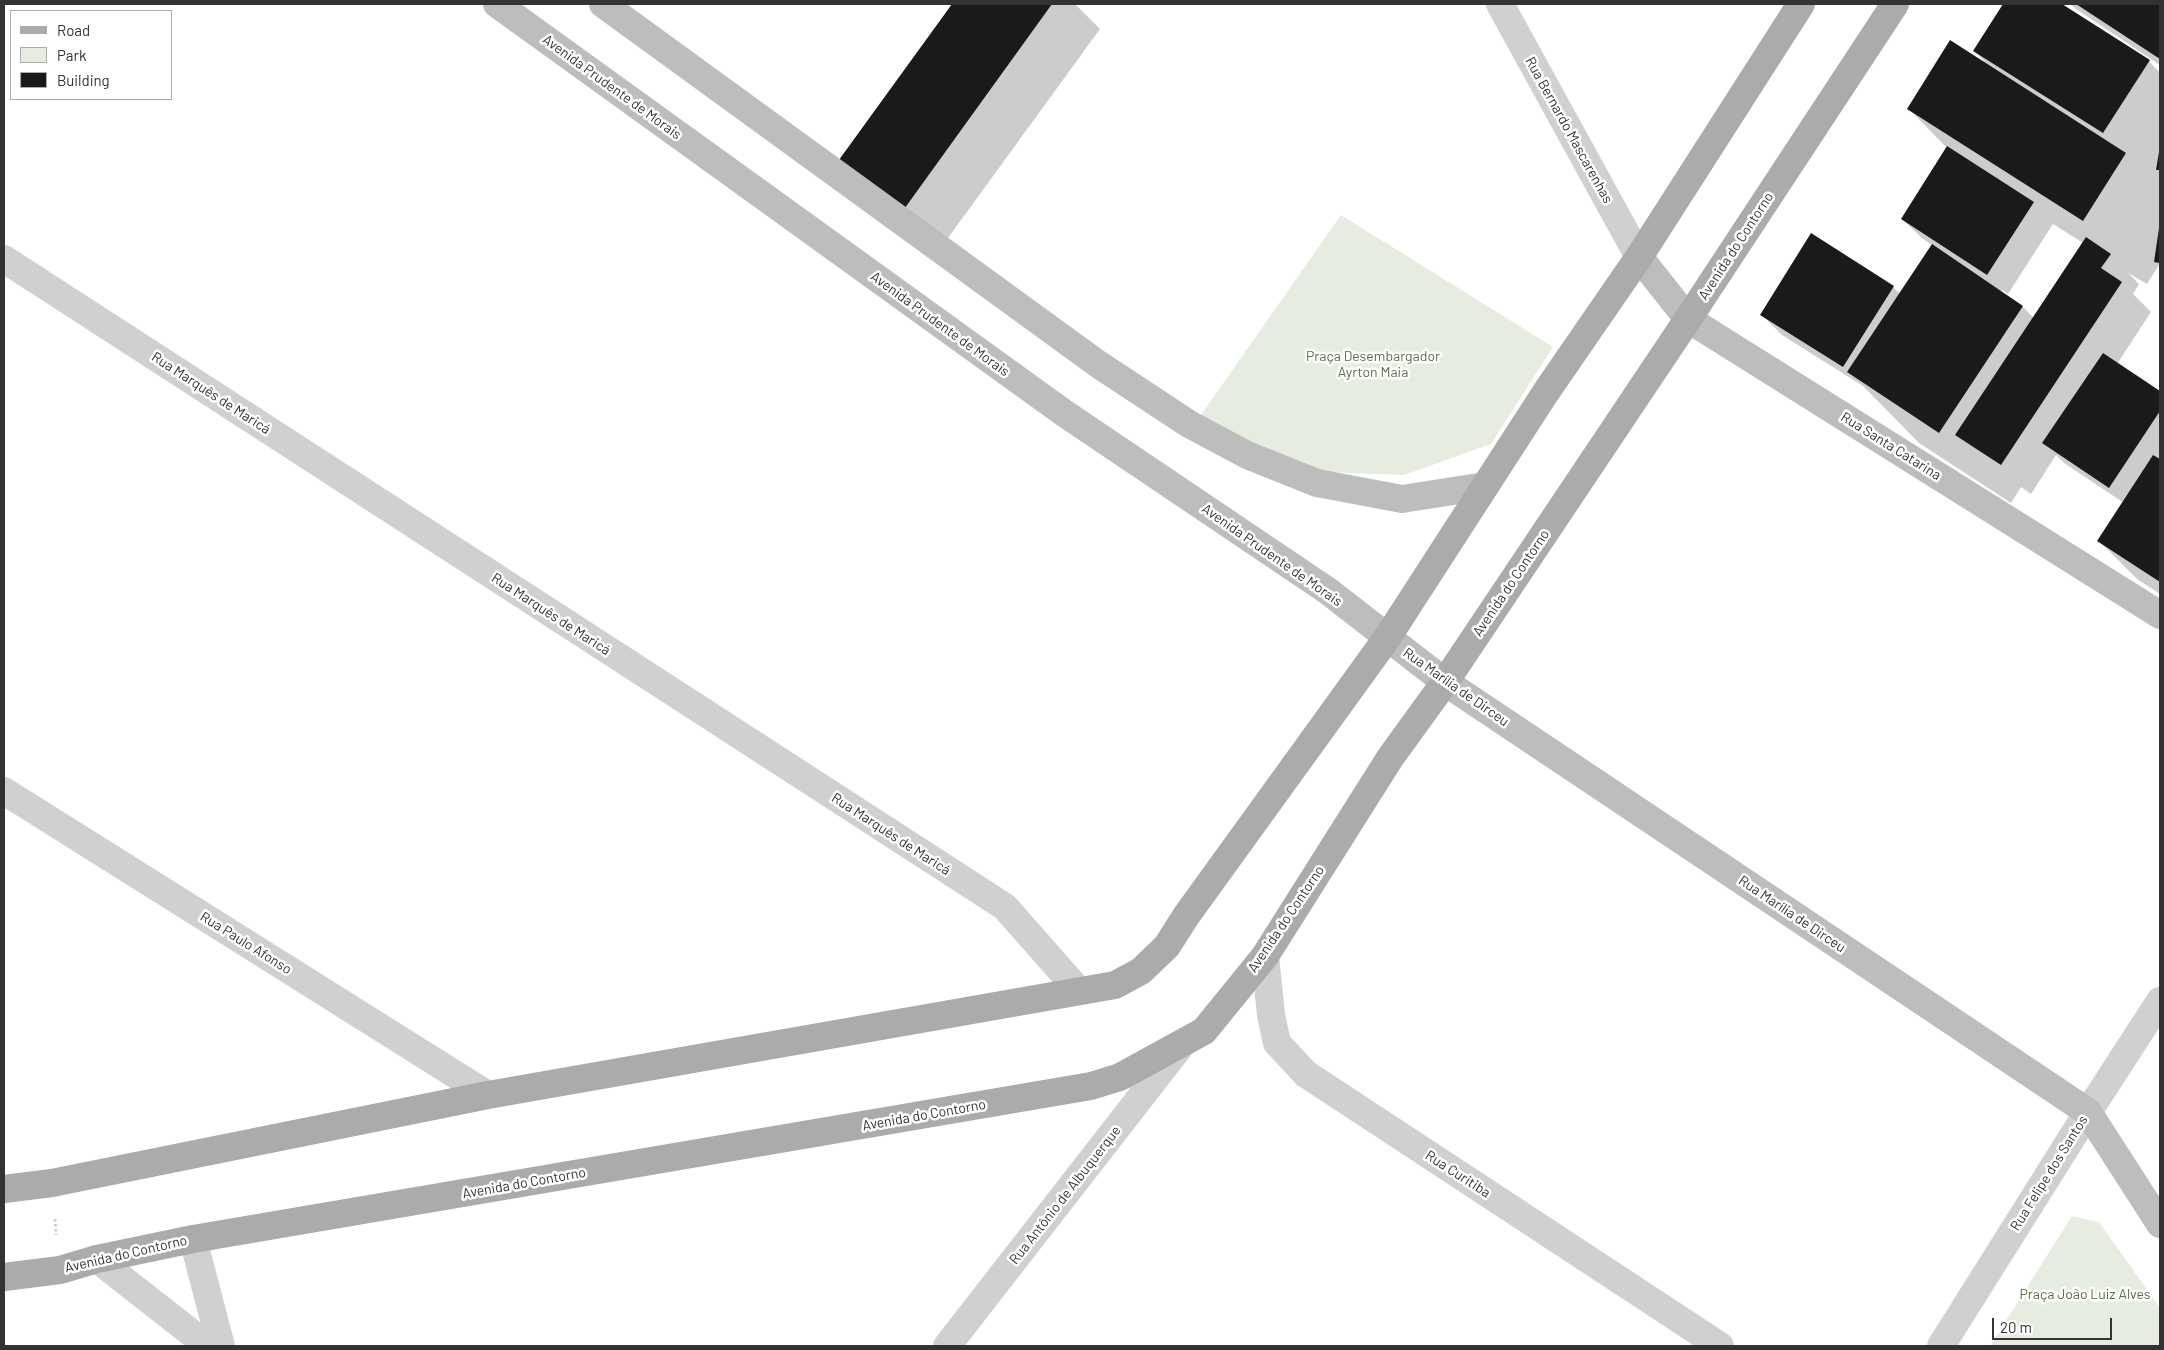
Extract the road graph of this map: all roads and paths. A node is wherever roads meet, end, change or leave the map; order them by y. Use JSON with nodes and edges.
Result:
{"nodes":[{"id":1,"x":497,"y":4,"type":"edge"},
{"id":2,"x":603,"y":4,"type":"edge"},
{"id":3,"x":1500,"y":4,"type":"edge"},
{"id":4,"x":1801,"y":4,"type":"edge"},
{"id":5,"x":1894,"y":4,"type":"edge"},
{"id":6,"x":1639,"y":257,"type":"junction"},
{"id":7,"x":4,"y":259,"type":"edge"},
{"id":8,"x":1688,"y":318,"type":"junction"},
{"id":9,"x":1485,"y":486,"type":"junction"},
{"id":10,"x":2160,"y":615,"type":"edge"},
{"id":11,"x":1387,"y":638,"type":"junction"},
{"id":12,"x":1445,"y":682,"type":"junction"},
{"id":13,"x":4,"y":792,"type":"edge"},
{"id":14,"x":1265,"y":956,"type":"junction"},
{"id":15,"x":1079,"y":992,"type":"junction"},
{"id":16,"x":2160,"y":1001,"type":"edge"},
{"id":17,"x":1182,"y":1044,"type":"junction"},
{"id":18,"x":488,"y":1095,"type":"junction"},
{"id":19,"x":2088,"y":1112,"type":"junction"},
{"id":20,"x":52,"y":1183,"type":"junction"},
{"id":21,"x":4,"y":1189,"type":"edge"},
{"id":22,"x":2160,"y":1224,"type":"edge"},
{"id":23,"x":193,"y":1239,"type":"junction"},
{"id":24,"x":97,"y":1258,"type":"junction"},
{"id":25,"x":60,"y":1270,"type":"junction"},
{"id":26,"x":4,"y":1277,"type":"edge"},
{"id":27,"x":208,"y":1346,"type":"edge"},
{"id":28,"x":221,"y":1346,"type":"edge"},
{"id":29,"x":947,"y":1346,"type":"edge"},
{"id":30,"x":1720,"y":1346,"type":"edge"},
{"id":31,"x":1941,"y":1346,"type":"edge"}],
"edges":[{"from":1,"to":11,"type":"street","name":"Avenida Prudente de Morais"},
{"from":2,"to":9,"type":"street"},
{"from":3,"to":6,"type":"street","name":"Rua Bernardo Mascarenhas"},
{"from":4,"to":6,"type":"main road"},
{"from":5,"to":8,"type":"main road","name":"Avenida do Contorno"},
{"from":6,"to":8,"type":"street","name":"Rua Santa Catarina"},
{"from":6,"to":9,"type":"main road"},
{"from":7,"to":15,"type":"street","name":"Rua Marquês de Maricá"},
{"from":8,"to":10,"type":"street","name":"Rua Santa Catarina"},
{"from":8,"to":12,"type":"main road","name":"Avenida do Contorno"},
{"from":9,"to":11,"type":"main road"},
{"from":11,"to":12,"type":"street","name":"Rua Marília de Dirceu"},
{"from":11,"to":15,"type":"main road"},
{"from":12,"to":14,"type":"main road","name":"Avenida do Contorno"},
{"from":12,"to":19,"type":"street","name":"Rua Marília de Dirceu"},
{"from":13,"to":18,"type":"street","name":"Rua Paulo Afonso"},
{"from":14,"to":17,"type":"main road","name":"Avenida do Contorno"},
{"from":14,"to":30,"type":"street","name":"Rua Curitiba"},
{"from":15,"to":18,"type":"main road"},
{"from":16,"to":19,"type":"street","name":"Rua Felipe dos Santos"},
{"from":17,"to":23,"type":"main road","name":"Avenida do Contorno"},
{"from":17,"to":29,"type":"street","name":"Rua Antônio de Albuquerque"},
{"from":18,"to":20,"type":"main road"},
{"from":19,"to":22,"type":"street","name":"Rua Marília de Dirceu"},
{"from":19,"to":31,"type":"street","name":"Rua Felipe dos Santos"},
{"from":20,"to":21,"type":"main road"},
{"from":20,"to":25,"type":"path"},
{"from":23,"to":24,"type":"main road","name":"Avenida do Contorno"},
{"from":23,"to":28,"type":"street"},
{"from":24,"to":25,"type":"main road","name":"Avenida do Contorno"},
{"from":24,"to":27,"type":"street"},
{"from":25,"to":26,"type":"main road","name":"Avenida do Contorno"}]}
